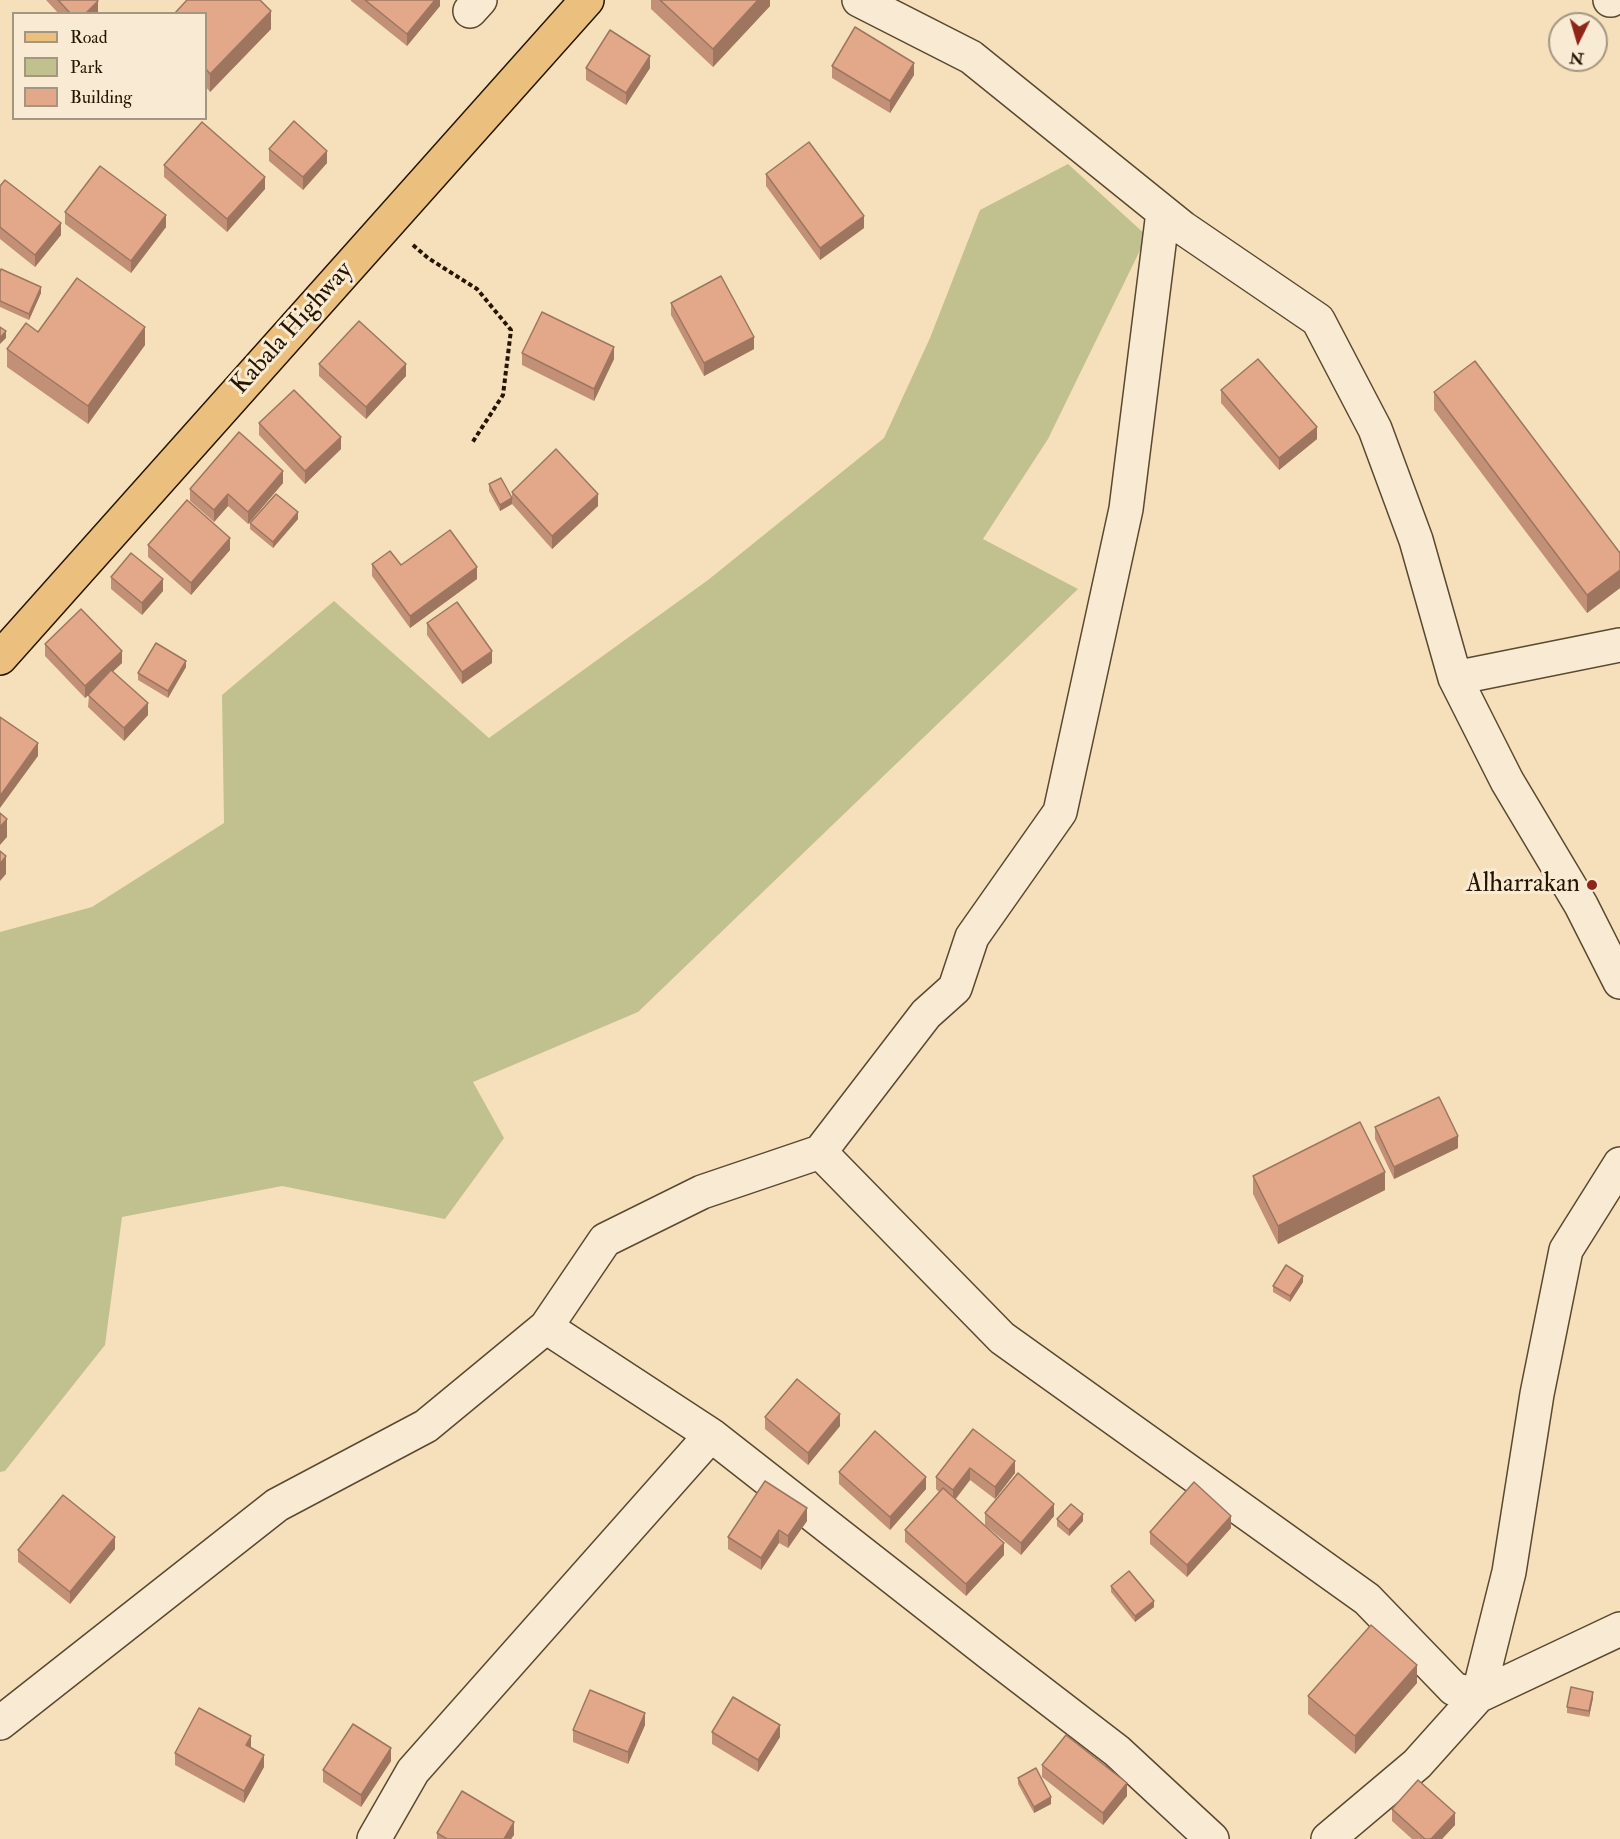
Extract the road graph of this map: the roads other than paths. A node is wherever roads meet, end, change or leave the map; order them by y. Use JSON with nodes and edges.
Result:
{"nodes":[{"id":1,"x":587,"y":0,"type":"edge"},
{"id":2,"x":859,"y":0,"type":"edge"},
{"id":3,"x":1163,"y":212,"type":"junction"},
{"id":4,"x":1620,"y":645,"type":"edge"},
{"id":5,"x":0,"y":658,"type":"edge"},
{"id":6,"x":1455,"y":678,"type":"junction"},
{"id":7,"x":1620,"y":982,"type":"edge"},
{"id":8,"x":820,"y":1152,"type":"junction"},
{"id":9,"x":1620,"y":1164,"type":"edge"},
{"id":10,"x":546,"y":1327,"type":"junction"},
{"id":11,"x":711,"y":1435,"type":"junction"},
{"id":12,"x":1620,"y":1629,"type":"edge"},
{"id":13,"x":1478,"y":1696,"type":"junction"},
{"id":14,"x":0,"y":1723,"type":"edge"},
{"id":15,"x":375,"y":1839,"type":"edge"},
{"id":16,"x":1212,"y":1839,"type":"edge"},
{"id":17,"x":1328,"y":1839,"type":"edge"}],
"edges":[{"from":1,"to":5,"type":"main road","name":"Kabala Highway"},
{"from":2,"to":3,"type":"street"},
{"from":3,"to":6,"type":"street"},
{"from":3,"to":8,"type":"street"},
{"from":4,"to":6,"type":"street"},
{"from":6,"to":7,"type":"street"},
{"from":8,"to":10,"type":"street"},
{"from":8,"to":13,"type":"street"},
{"from":9,"to":13,"type":"street"},
{"from":10,"to":11,"type":"street"},
{"from":10,"to":14,"type":"street"},
{"from":11,"to":15,"type":"street"},
{"from":11,"to":16,"type":"street"},
{"from":12,"to":13,"type":"street"},
{"from":13,"to":17,"type":"street"}]}
